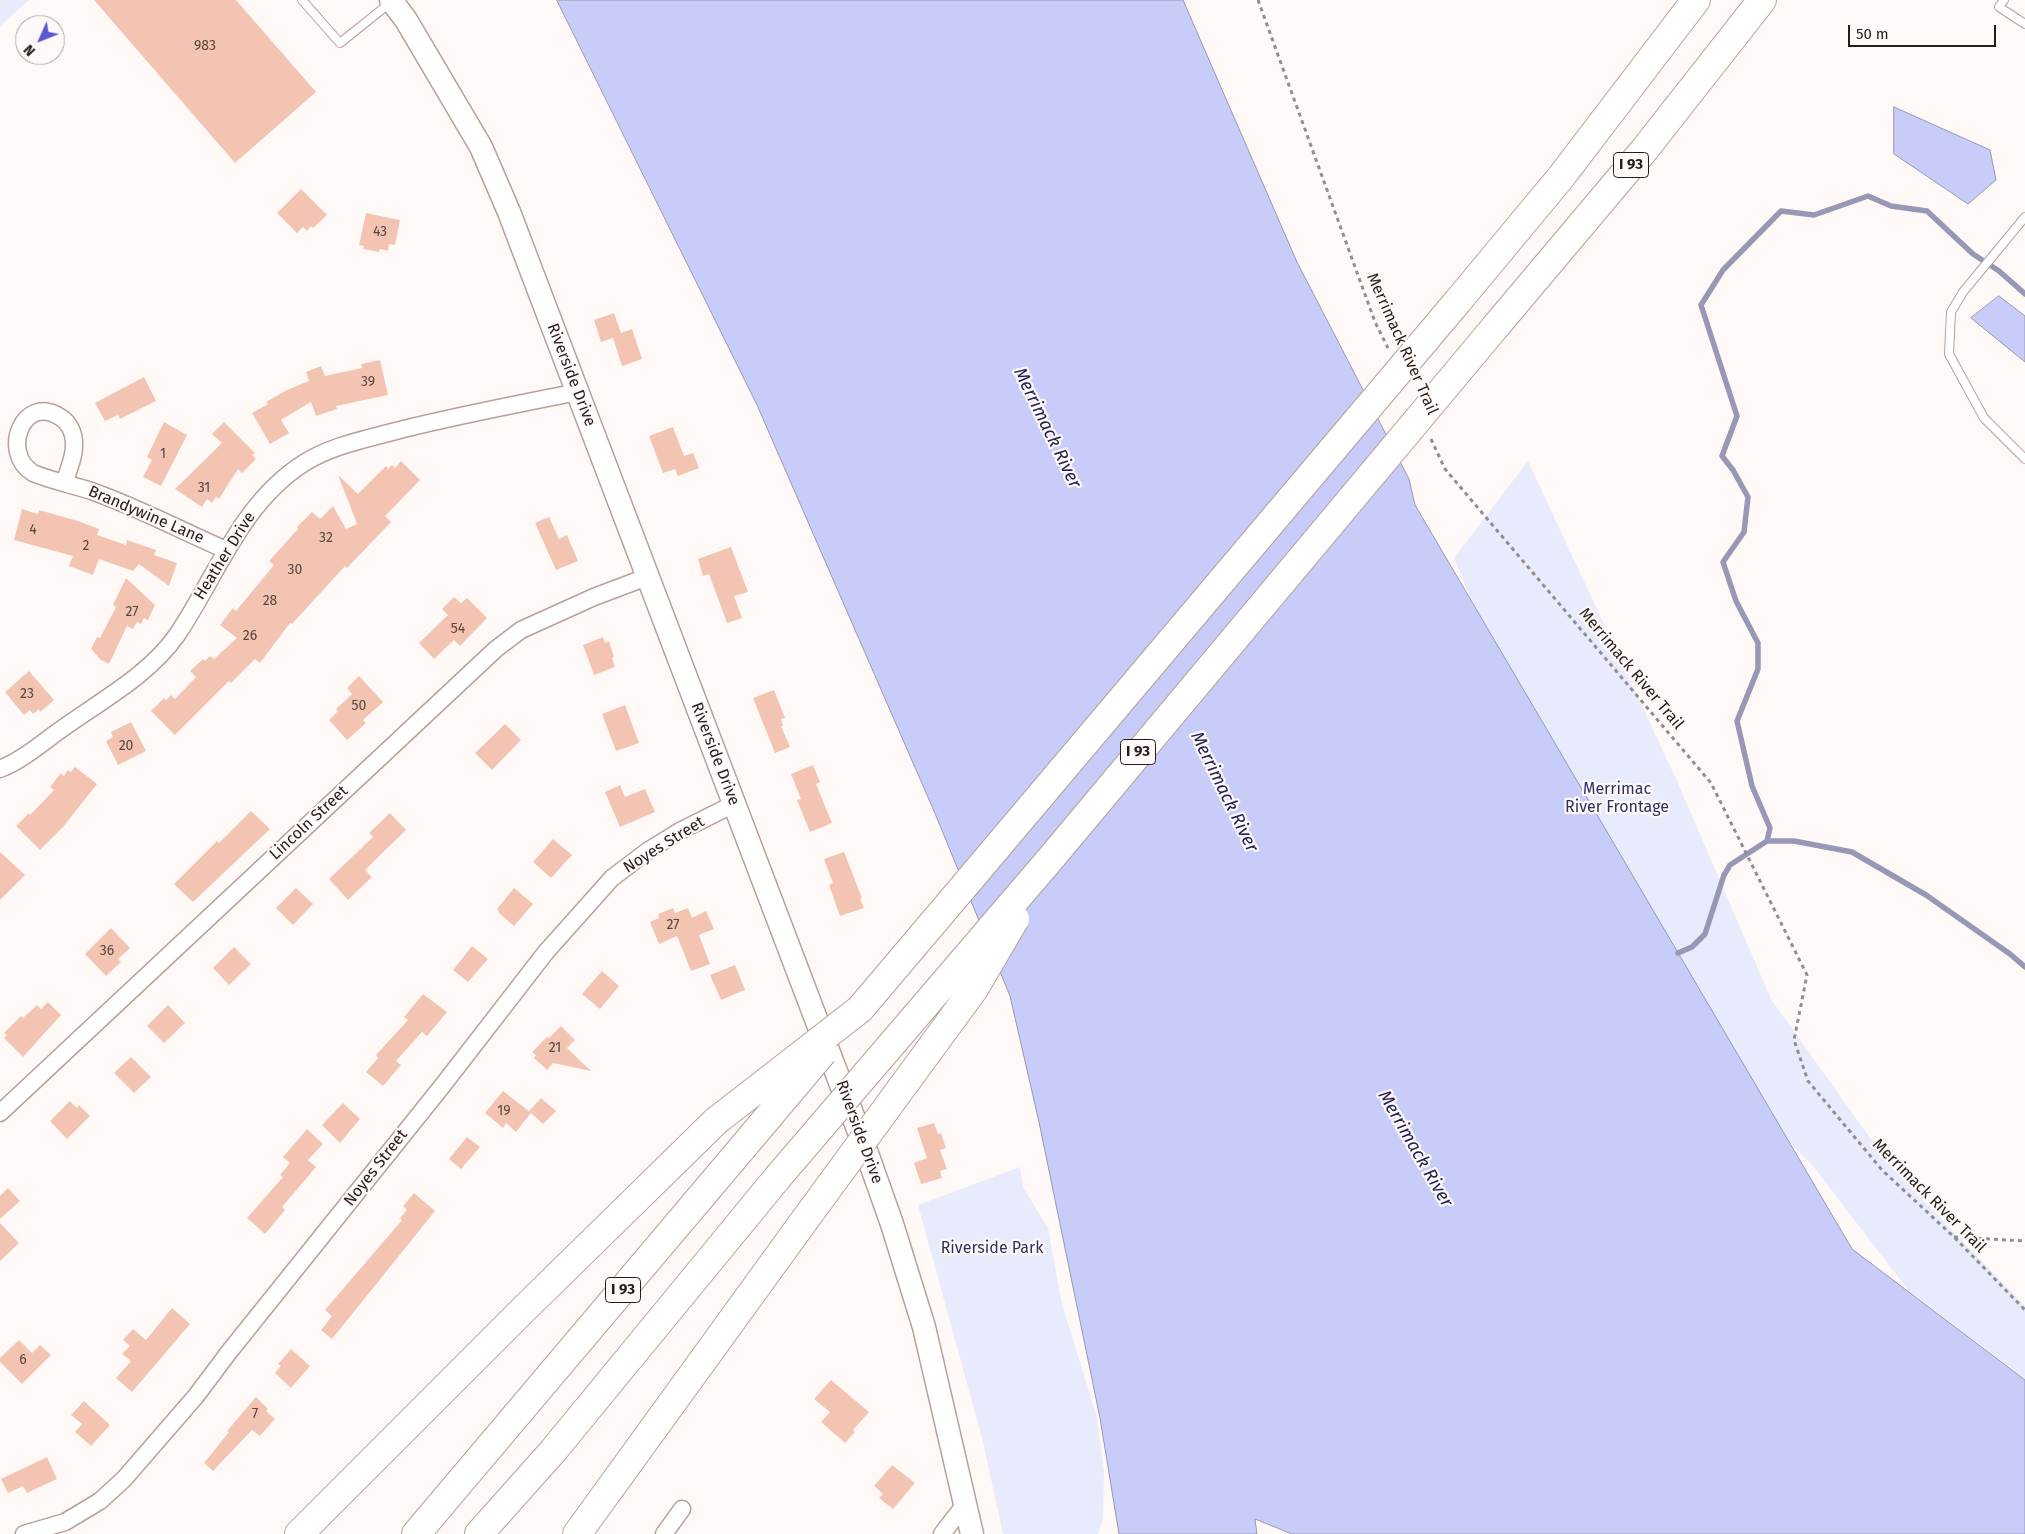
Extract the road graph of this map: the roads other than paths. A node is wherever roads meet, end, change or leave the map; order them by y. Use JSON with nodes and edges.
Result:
{"nodes":[{"id":1,"x":302,"y":0,"type":"edge"},
{"id":2,"x":1696,"y":0,"type":"edge"},
{"id":3,"x":1762,"y":0,"type":"edge"},
{"id":4,"x":2004,"y":0,"type":"edge"},
{"id":5,"x":391,"y":1,"type":"edge"},
{"id":6,"x":2025,"y":24,"type":"edge"},
{"id":7,"x":2025,"y":217,"type":"edge"},
{"id":8,"x":577,"y":392,"type":"junction"},
{"id":9,"x":2025,"y":460,"type":"edge"},
{"id":10,"x":64,"y":483,"type":"junction"},
{"id":11,"x":226,"y":550,"type":"junction"},
{"id":12,"x":647,"y":577,"type":"junction"},
{"id":13,"x":1,"y":772,"type":"edge"},
{"id":14,"x":734,"y":804,"type":"junction"},
{"id":15,"x":1052,"y":857,"type":"junction"},
{"id":16,"x":860,"y":1009,"type":"junction"},
{"id":17,"x":0,"y":1113,"type":"edge"},
{"id":18,"x":966,"y":1503,"type":"junction"},
{"id":19,"x":682,"y":1509,"type":"dead end"},
{"id":20,"x":24,"y":1534,"type":"edge"},
{"id":21,"x":299,"y":1534,"type":"edge"},
{"id":22,"x":416,"y":1534,"type":"edge"},
{"id":23,"x":479,"y":1534,"type":"edge"},
{"id":24,"x":577,"y":1534,"type":"edge"},
{"id":25,"x":664,"y":1534,"type":"edge"},
{"id":26,"x":942,"y":1534,"type":"edge"},
{"id":27,"x":972,"y":1534,"type":"edge"}],
"edges":[{"from":1,"to":5,"type":"lane"},
{"from":2,"to":16,"type":"highway","number":"I 93","bridge":true},
{"from":3,"to":15,"type":"highway","number":"I 93","bridge":true},
{"from":4,"to":6,"type":"lane"},
{"from":5,"to":8,"type":"main road","name":"Riverside Drive"},
{"from":7,"to":9,"type":"lane"},
{"from":8,"to":11,"type":"street","name":"Heather Drive"},
{"from":8,"to":12,"type":"main road","name":"Riverside Drive"},
{"from":10,"to":10,"type":"street","name":"Brandywine Lane"},
{"from":10,"to":11,"type":"street","name":"Brandywine Lane"},
{"from":11,"to":13,"type":"street","name":"Heather Drive"},
{"from":12,"to":14,"type":"main road","name":"Riverside Drive"},
{"from":12,"to":17,"type":"street","name":"Lincoln Street"},
{"from":14,"to":18,"type":"main road","name":"Riverside Drive"},
{"from":14,"to":20,"type":"street","name":"Noyes Street"},
{"from":15,"to":23,"type":"highway","number":"I 93","bridge":true},
{"from":15,"to":24,"type":"highway","bridge":true},
{"from":16,"to":21,"type":"highway","bridge":true},
{"from":16,"to":22,"type":"highway","number":"I 93","bridge":true},
{"from":18,"to":26,"type":"street"},
{"from":18,"to":27,"type":"main road","name":"Riverside Drive"},
{"from":19,"to":25,"type":"street"}]}
